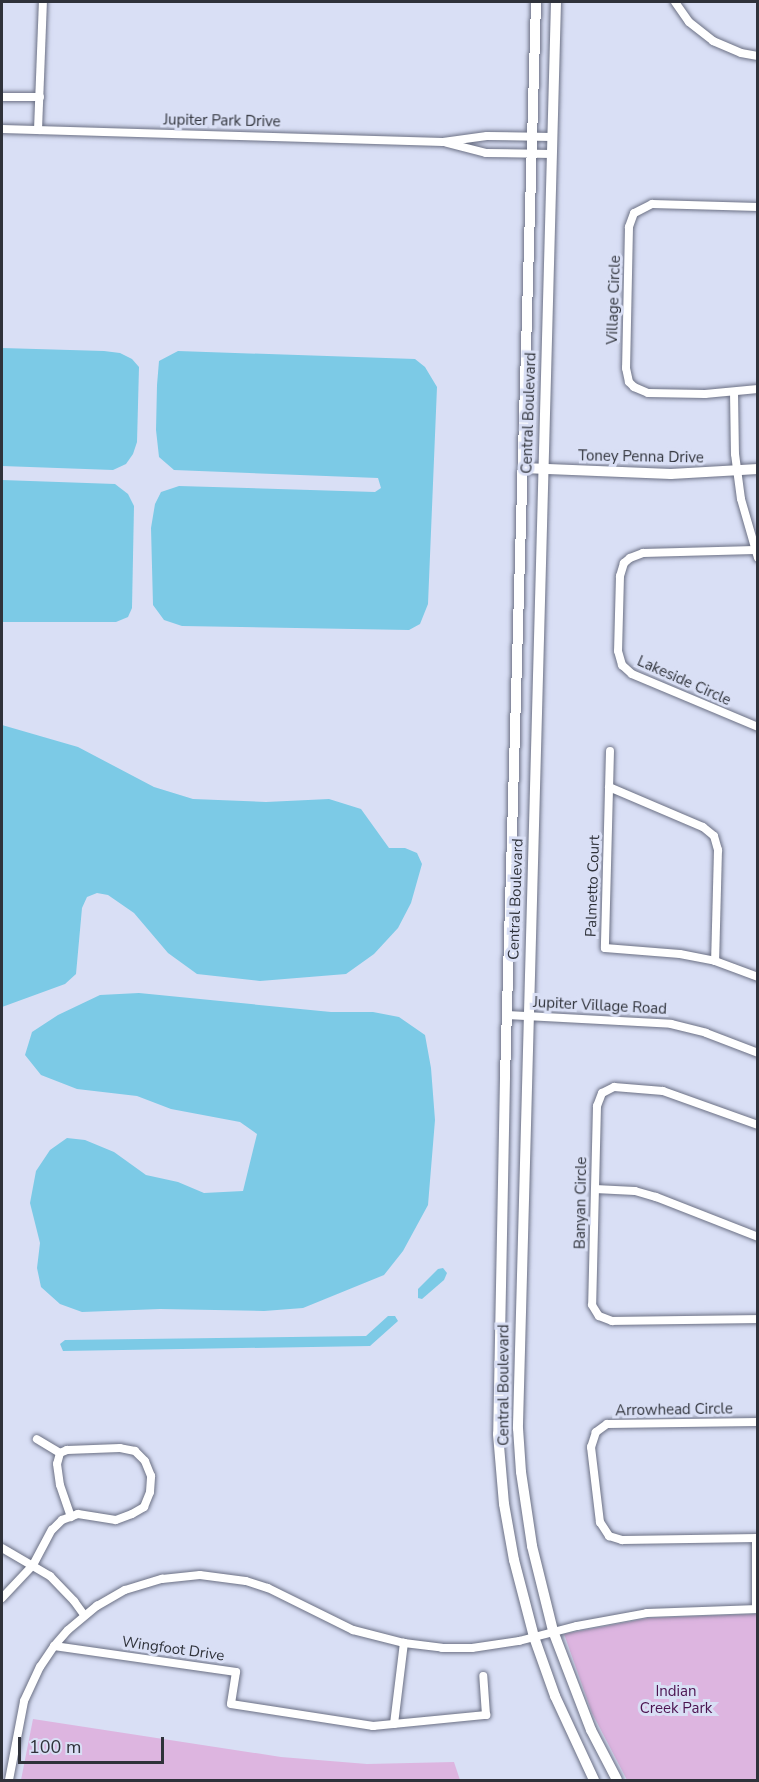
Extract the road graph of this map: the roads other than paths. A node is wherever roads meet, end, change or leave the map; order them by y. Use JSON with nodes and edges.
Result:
{"nodes":[{"id":1,"x":43,"y":2,"type":"edge"},
{"id":2,"x":536,"y":2,"type":"edge"},
{"id":3,"x":556,"y":2,"type":"edge"},
{"id":4,"x":675,"y":2,"type":"edge"},
{"id":5,"x":758,"y":56,"type":"edge"},
{"id":6,"x":40,"y":97,"type":"junction"},
{"id":7,"x":2,"y":98,"type":"edge"},
{"id":8,"x":2,"y":129,"type":"edge"},
{"id":9,"x":38,"y":130,"type":"junction"},
{"id":10,"x":531,"y":137,"type":"junction"},
{"id":11,"x":552,"y":137,"type":"junction"},
{"id":12,"x":442,"y":142,"type":"junction"},
{"id":13,"x":530,"y":153,"type":"junction"},
{"id":14,"x":552,"y":154,"type":"junction"},
{"id":15,"x":758,"y":207,"type":"edge"},
{"id":16,"x":758,"y":389,"type":"edge"},
{"id":17,"x":734,"y":392,"type":"junction"},
{"id":18,"x":523,"y":468,"type":"junction"},
{"id":19,"x":543,"y":469,"type":"junction"},
{"id":20,"x":758,"y":469,"type":"edge"},
{"id":21,"x":737,"y":472,"type":"junction"},
{"id":22,"x":756,"y":554,"type":"edge"},
{"id":23,"x":758,"y":727,"type":"edge"},
{"id":24,"x":610,"y":751,"type":"dead end"},
{"id":25,"x":609,"y":786,"type":"junction"},
{"id":26,"x":715,"y":962,"type":"junction"},
{"id":27,"x":758,"y":976,"type":"edge"},
{"id":28,"x":507,"y":1015,"type":"junction"},
{"id":29,"x":528,"y":1015,"type":"junction"},
{"id":30,"x":758,"y":1053,"type":"edge"},
{"id":31,"x":758,"y":1125,"type":"edge"},
{"id":32,"x":595,"y":1189,"type":"junction"},
{"id":33,"x":758,"y":1237,"type":"edge"},
{"id":34,"x":758,"y":1319,"type":"edge"},
{"id":35,"x":758,"y":1422,"type":"edge"},
{"id":36,"x":37,"y":1438,"type":"dead end"},
{"id":37,"x":60,"y":1453,"type":"junction"},
{"id":38,"x":71,"y":1517,"type":"junction"},
{"id":39,"x":757,"y":1538,"type":"edge"},
{"id":40,"x":2,"y":1548,"type":"edge"},
{"id":41,"x":33,"y":1565,"type":"junction"},
{"id":42,"x":2,"y":1598,"type":"edge"},
{"id":43,"x":757,"y":1609,"type":"edge"},
{"id":44,"x":84,"y":1615,"type":"junction"},
{"id":45,"x":553,"y":1632,"type":"junction"},
{"id":46,"x":534,"y":1637,"type":"junction"},
{"id":47,"x":404,"y":1643,"type":"junction"},
{"id":48,"x":54,"y":1646,"type":"junction"},
{"id":49,"x":483,"y":1676,"type":"dead end"},
{"id":50,"x":394,"y":1724,"type":"junction"},
{"id":51,"x":9,"y":1780,"type":"edge"},
{"id":52,"x":594,"y":1780,"type":"edge"},
{"id":53,"x":616,"y":1780,"type":"edge"}],
"edges":[{"from":1,"to":6,"type":"street"},
{"from":2,"to":10,"type":"street","name":"Central Boulevard"},
{"from":3,"to":11,"type":"street","name":"Central Boulevard"},
{"from":4,"to":5,"type":"street"},
{"from":6,"to":7,"type":"street"},
{"from":6,"to":9,"type":"street"},
{"from":8,"to":9,"type":"street","name":"Jupiter Park Drive"},
{"from":9,"to":12,"type":"street","name":"Jupiter Park Drive"},
{"from":10,"to":11,"type":"street","name":"Jupiter Park Drive"},
{"from":10,"to":12,"type":"street","name":"Jupiter Park Drive"},
{"from":10,"to":13,"type":"street","name":"Central Boulevard"},
{"from":11,"to":14,"type":"street","name":"Central Boulevard"},
{"from":12,"to":13,"type":"street","name":"Jupiter Park Drive"},
{"from":13,"to":14,"type":"street","name":"Jupiter Park Drive"},
{"from":13,"to":18,"type":"street","name":"Central Boulevard"},
{"from":14,"to":19,"type":"street","name":"Central Boulevard"},
{"from":15,"to":17,"type":"street","name":"Village Circle"},
{"from":16,"to":17,"type":"street","name":"Village Circle"},
{"from":17,"to":21,"type":"street"},
{"from":18,"to":19,"type":"street","name":"Toney Penna Drive"},
{"from":18,"to":28,"type":"street","name":"Central Boulevard"},
{"from":19,"to":21,"type":"street","name":"Toney Penna Drive"},
{"from":19,"to":29,"type":"street","name":"Central Boulevard"},
{"from":20,"to":21,"type":"street","name":"Toney Penna Drive"},
{"from":21,"to":22,"type":"street"},
{"from":22,"to":23,"type":"street","name":"Lakeside Circle"},
{"from":24,"to":25,"type":"street","name":"Palmetto Court"},
{"from":25,"to":26,"type":"street"},
{"from":25,"to":26,"type":"street","name":"Palmetto Court"},
{"from":26,"to":27,"type":"street","name":"Palmetto Court"},
{"from":28,"to":29,"type":"street","name":"Jupiter Village Road"},
{"from":28,"to":46,"type":"street","name":"Central Boulevard"},
{"from":29,"to":30,"type":"street","name":"Jupiter Village Road"},
{"from":29,"to":45,"type":"street","name":"Central Boulevard"},
{"from":31,"to":32,"type":"street","name":"Banyan Circle"},
{"from":32,"to":33,"type":"street"},
{"from":32,"to":34,"type":"street","name":"Banyan Circle"},
{"from":35,"to":39,"type":"street","name":"Arrowhead Circle"},
{"from":36,"to":37,"type":"street"},
{"from":37,"to":38,"type":"street"},
{"from":37,"to":38,"type":"street"},
{"from":38,"to":41,"type":"street"},
{"from":39,"to":43,"type":"street","name":"Arrowhead Circle"},
{"from":40,"to":41,"type":"street"},
{"from":41,"to":42,"type":"street"},
{"from":41,"to":44,"type":"street"},
{"from":43,"to":45,"type":"street"},
{"from":44,"to":47,"type":"street"},
{"from":44,"to":48,"type":"street"},
{"from":45,"to":46,"type":"street"},
{"from":45,"to":53,"type":"street","name":"Central Boulevard"},
{"from":46,"to":47,"type":"street"},
{"from":46,"to":52,"type":"street","name":"Central Boulevard"},
{"from":47,"to":50,"type":"street"},
{"from":48,"to":50,"type":"street","name":"Wingfoot Drive"},
{"from":48,"to":51,"type":"street"},
{"from":49,"to":50,"type":"street","name":"Wingfoot Drive"}]}
